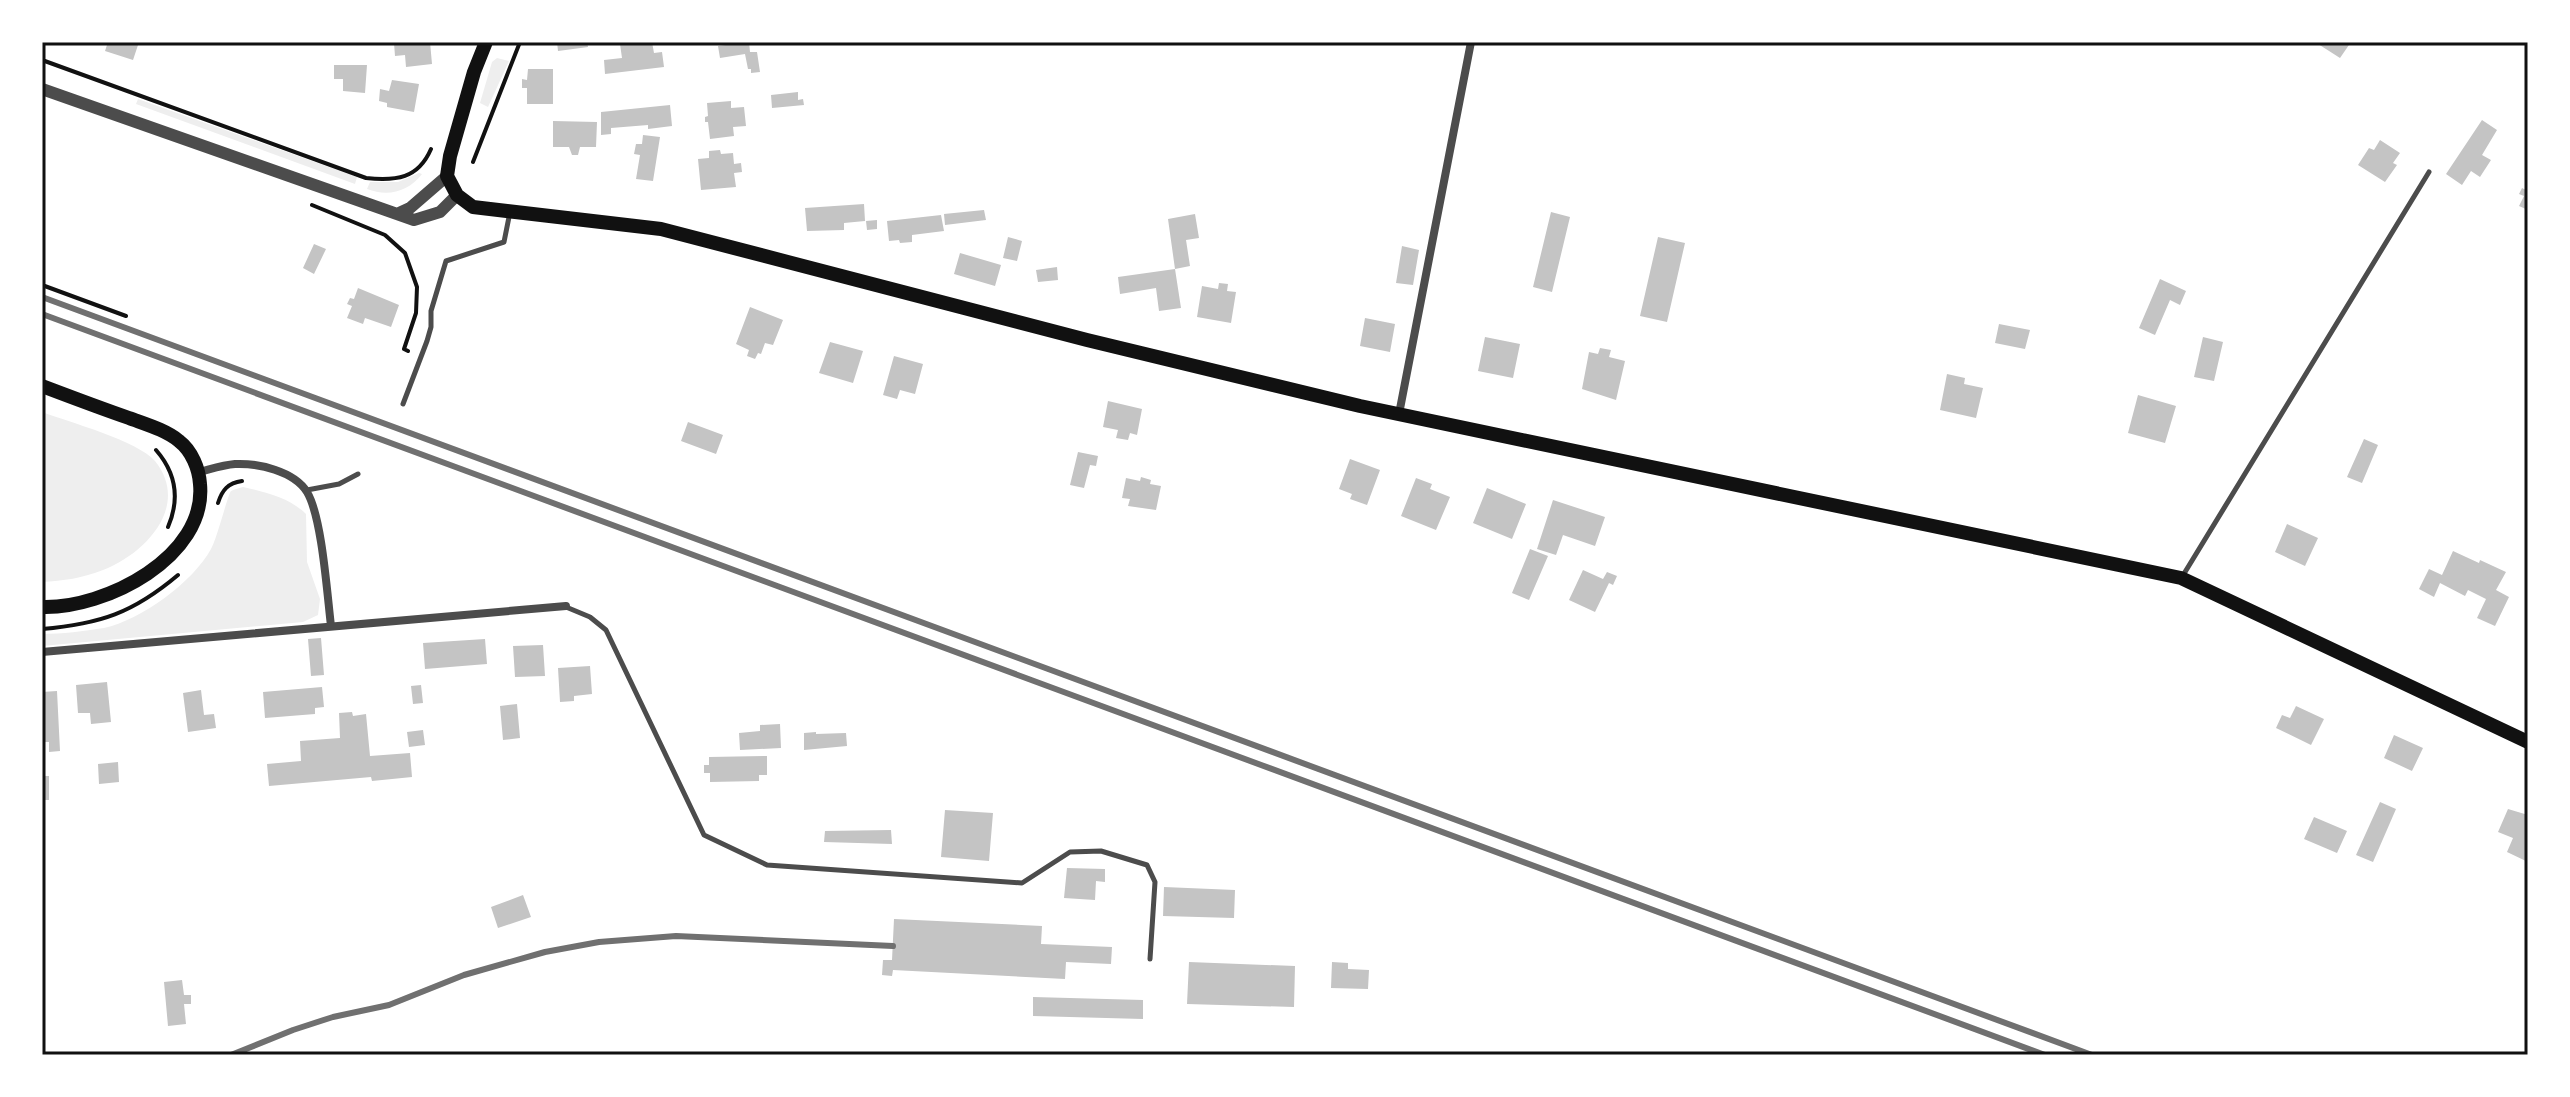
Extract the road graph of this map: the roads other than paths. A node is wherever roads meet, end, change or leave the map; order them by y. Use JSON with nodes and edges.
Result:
{"nodes":[{"id":1,"x":486,"y":42,"type":"edge"},
{"id":2,"x":1471,"y":42,"type":"edge"},
{"id":3,"x":42,"y":89,"type":"edge"},
{"id":4,"x":2429,"y":172,"type":"dead end"},
{"id":5,"x":447,"y":176,"type":"junction"},
{"id":6,"x":457,"y":195,"type":"junction"},
{"id":7,"x":511,"y":211,"type":"junction"},
{"id":8,"x":397,"y":214,"type":"junction"},
{"id":9,"x":42,"y":386,"type":"edge"},
{"id":10,"x":403,"y":404,"type":"dead end"},
{"id":11,"x":1399,"y":414,"type":"junction"},
{"id":12,"x":199,"y":472,"type":"junction"},
{"id":13,"x":358,"y":474,"type":"dead end"},
{"id":14,"x":306,"y":490,"type":"junction"},
{"id":15,"x":2181,"y":578,"type":"junction"},
{"id":16,"x":566,"y":606,"type":"joint"},
{"id":17,"x":42,"y":607,"type":"edge"},
{"id":18,"x":331,"y":626,"type":"junction"},
{"id":19,"x":42,"y":652,"type":"edge"},
{"id":20,"x":2528,"y":742,"type":"edge"},
{"id":21,"x":1150,"y":959,"type":"dead end"}],
"edges":[{"from":1,"to":5,"type":"main road"},
{"from":2,"to":11,"type":"street"},
{"from":3,"to":8,"type":"street"},
{"from":4,"to":15,"type":"lane"},
{"from":5,"to":6,"type":"main road"},
{"from":5,"to":8,"type":"street"},
{"from":6,"to":7,"type":"main road"},
{"from":6,"to":8,"type":"street"},
{"from":7,"to":10,"type":"lane"},
{"from":7,"to":11,"type":"main road"},
{"from":9,"to":12,"type":"main road"},
{"from":11,"to":15,"type":"main road"},
{"from":12,"to":14,"type":"street"},
{"from":12,"to":17,"type":"main road"},
{"from":13,"to":14,"type":"lane"},
{"from":14,"to":18,"type":"street"},
{"from":15,"to":20,"type":"main road"},
{"from":16,"to":18,"type":"street"},
{"from":16,"to":21,"type":"lane"},
{"from":18,"to":19,"type":"street"}]}
